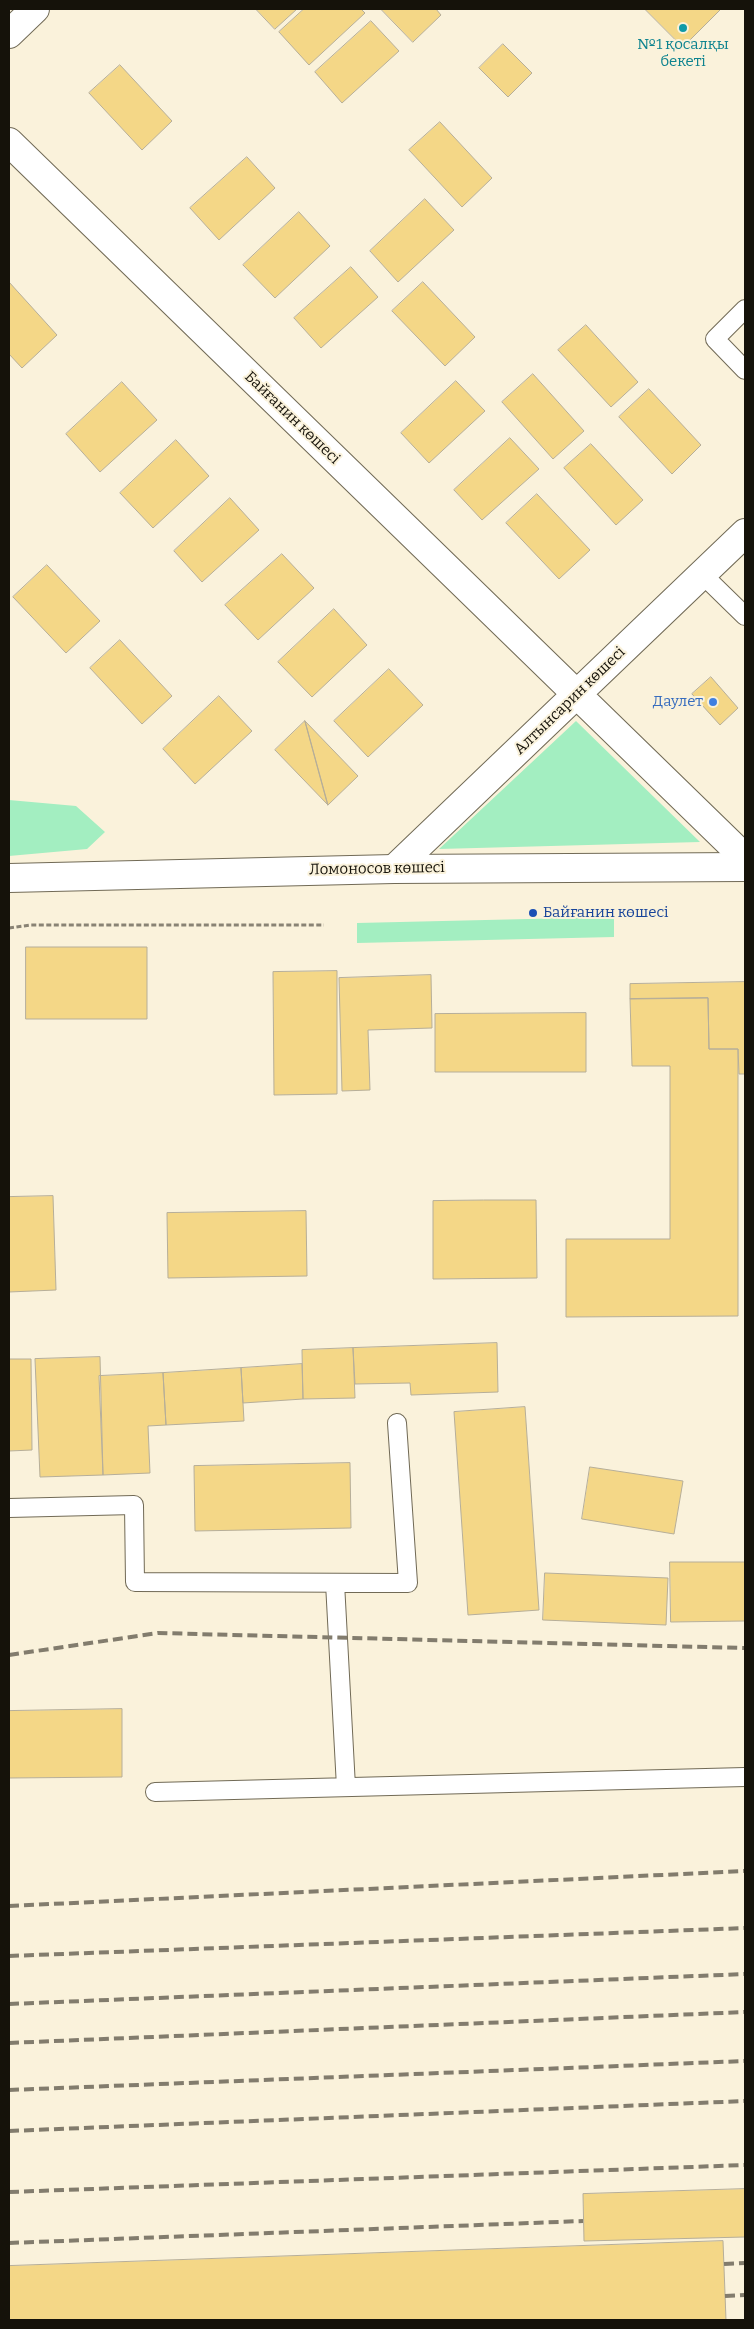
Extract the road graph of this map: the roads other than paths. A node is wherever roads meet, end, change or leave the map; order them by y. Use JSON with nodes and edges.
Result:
{"nodes":[{"id":1,"x":36,"y":9,"type":"edge"},
{"id":2,"x":9,"y":34,"type":"edge"},
{"id":3,"x":9,"y":142,"type":"edge"},
{"id":4,"x":745,"y":309,"type":"edge"},
{"id":5,"x":745,"y":370,"type":"edge"},
{"id":6,"x":745,"y":533,"type":"edge"},
{"id":7,"x":702,"y":574,"type":"junction"},
{"id":8,"x":745,"y":616,"type":"edge"},
{"id":9,"x":576,"y":694,"type":"junction"},
{"id":10,"x":745,"y":858,"type":"edge"},
{"id":11,"x":745,"y":867,"type":"edge"},
{"id":12,"x":394,"y":869,"type":"junction"},
{"id":13,"x":9,"y":878,"type":"edge"},
{"id":14,"x":397,"y":1423,"type":"dead end"},
{"id":15,"x":9,"y":1508,"type":"edge"},
{"id":16,"x":335,"y":1583,"type":"junction"},
{"id":17,"x":745,"y":1777,"type":"edge"},
{"id":18,"x":346,"y":1787,"type":"junction"},
{"id":19,"x":155,"y":1792,"type":"dead end"}],
"edges":[{"from":1,"to":2,"type":"street"},
{"from":3,"to":9,"type":"street","name":"Байғанин көшесі"},
{"from":4,"to":5,"type":"lane"},
{"from":6,"to":7,"type":"street","name":"Алтынсарин көшесі"},
{"from":7,"to":8,"type":"lane"},
{"from":7,"to":9,"type":"street","name":"Алтынсарин көшесі"},
{"from":9,"to":10,"type":"street","name":"Байғанин көшесі"},
{"from":9,"to":12,"type":"street","name":"Алтынсарин көшесі"},
{"from":11,"to":12,"type":"street","name":"Ломоносов көшесі"},
{"from":12,"to":13,"type":"street","name":"Ломоносов көшесі"},
{"from":14,"to":16,"type":"lane"},
{"from":15,"to":16,"type":"lane"},
{"from":16,"to":18,"type":"lane"},
{"from":17,"to":18,"type":"lane"},
{"from":18,"to":19,"type":"lane"}]}
